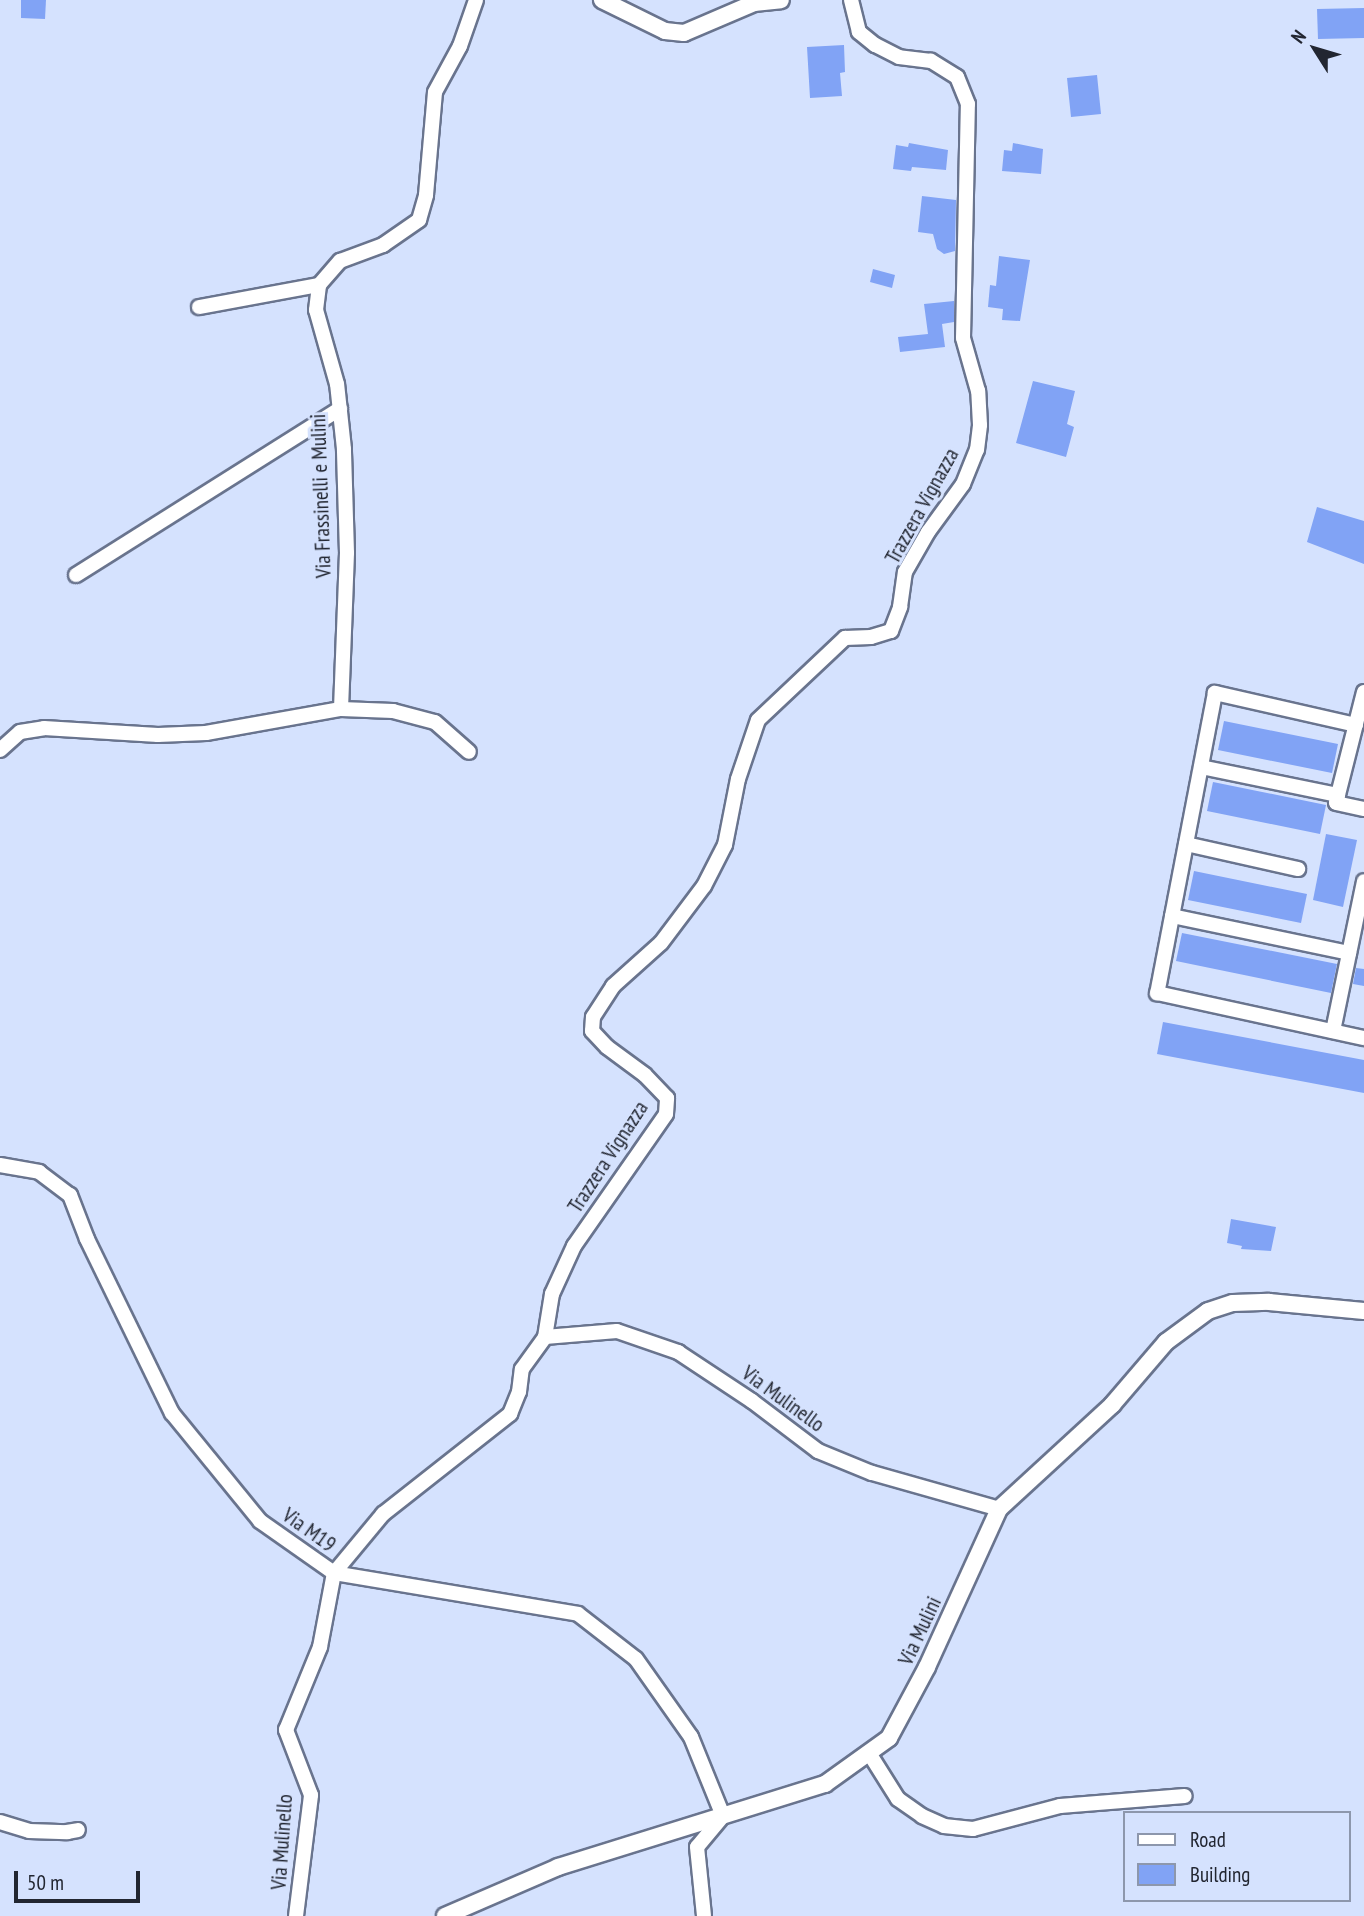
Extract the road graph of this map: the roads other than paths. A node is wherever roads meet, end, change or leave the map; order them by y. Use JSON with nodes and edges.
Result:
{"nodes":[{"id":1,"x":476,"y":0,"type":"edge"},
{"id":2,"x":602,"y":0,"type":"edge"},
{"id":3,"x":781,"y":0,"type":"edge"},
{"id":4,"x":851,"y":0,"type":"edge"},
{"id":5,"x":318,"y":285,"type":"junction"},
{"id":6,"x":200,"y":307,"type":"dead end"},
{"id":7,"x":340,"y":408,"type":"junction"},
{"id":8,"x":76,"y":575,"type":"dead end"},
{"id":9,"x":1364,"y":692,"type":"edge"},
{"id":10,"x":341,"y":709,"type":"junction"},
{"id":11,"x":1356,"y":725,"type":"junction"},
{"id":12,"x":0,"y":750,"type":"edge"},
{"id":13,"x":469,"y":752,"type":"dead end"},
{"id":14,"x":1201,"y":767,"type":"junction"},
{"id":15,"x":1338,"y":795,"type":"junction"},
{"id":16,"x":1364,"y":809,"type":"edge"},
{"id":17,"x":1186,"y":844,"type":"junction"},
{"id":18,"x":1298,"y":869,"type":"dead end"},
{"id":19,"x":1364,"y":881,"type":"edge"},
{"id":20,"x":1172,"y":916,"type":"junction"},
{"id":21,"x":1349,"y":953,"type":"junction"},
{"id":22,"x":1333,"y":1031,"type":"junction"},
{"id":23,"x":1364,"y":1038,"type":"edge"},
{"id":24,"x":0,"y":1165,"type":"edge"},
{"id":25,"x":1364,"y":1311,"type":"edge"},
{"id":26,"x":545,"y":1337,"type":"junction"},
{"id":27,"x":999,"y":1509,"type":"junction"},
{"id":28,"x":334,"y":1573,"type":"junction"},
{"id":29,"x":869,"y":1753,"type":"junction"},
{"id":30,"x":1185,"y":1796,"type":"dead end"},
{"id":31,"x":723,"y":1815,"type":"junction"},
{"id":32,"x":0,"y":1822,"type":"edge"},
{"id":33,"x":78,"y":1830,"type":"dead end"},
{"id":34,"x":296,"y":1916,"type":"edge"},
{"id":35,"x":445,"y":1916,"type":"edge"},
{"id":36,"x":704,"y":1916,"type":"edge"}],
"edges":[{"from":1,"to":5,"type":"street"},
{"from":2,"to":3,"type":"street"},
{"from":4,"to":26,"type":"street","name":"Trazzera Vignazza"},
{"from":5,"to":6,"type":"street"},
{"from":5,"to":7,"type":"street","name":"Via Frassinelli e Mulini"},
{"from":7,"to":8,"type":"street"},
{"from":7,"to":10,"type":"street","name":"Via Frassinelli e Mulini"},
{"from":9,"to":11,"type":"street"},
{"from":10,"to":12,"type":"street"},
{"from":10,"to":13,"type":"street"},
{"from":11,"to":14,"type":"street"},
{"from":11,"to":15,"type":"street"},
{"from":14,"to":15,"type":"street"},
{"from":14,"to":17,"type":"street"},
{"from":15,"to":16,"type":"street"},
{"from":17,"to":18,"type":"street"},
{"from":17,"to":20,"type":"street"},
{"from":19,"to":21,"type":"street"},
{"from":20,"to":21,"type":"street"},
{"from":20,"to":22,"type":"street"},
{"from":21,"to":22,"type":"street"},
{"from":22,"to":23,"type":"street"},
{"from":24,"to":28,"type":"street","name":"Via M19"},
{"from":25,"to":27,"type":"street","name":"Via Mulini"},
{"from":26,"to":27,"type":"street","name":"Via Mulinello"},
{"from":26,"to":28,"type":"street","name":"Trazzera Vignazza"},
{"from":27,"to":29,"type":"street","name":"Via Mulini"},
{"from":28,"to":31,"type":"street","name":"Via M19"},
{"from":28,"to":34,"type":"street","name":"Via Mulinello"},
{"from":29,"to":30,"type":"street"},
{"from":29,"to":31,"type":"street","name":"Via Mulini"},
{"from":31,"to":35,"type":"street","name":"Via Mulini"},
{"from":31,"to":36,"type":"street"},
{"from":32,"to":33,"type":"street"}]}
